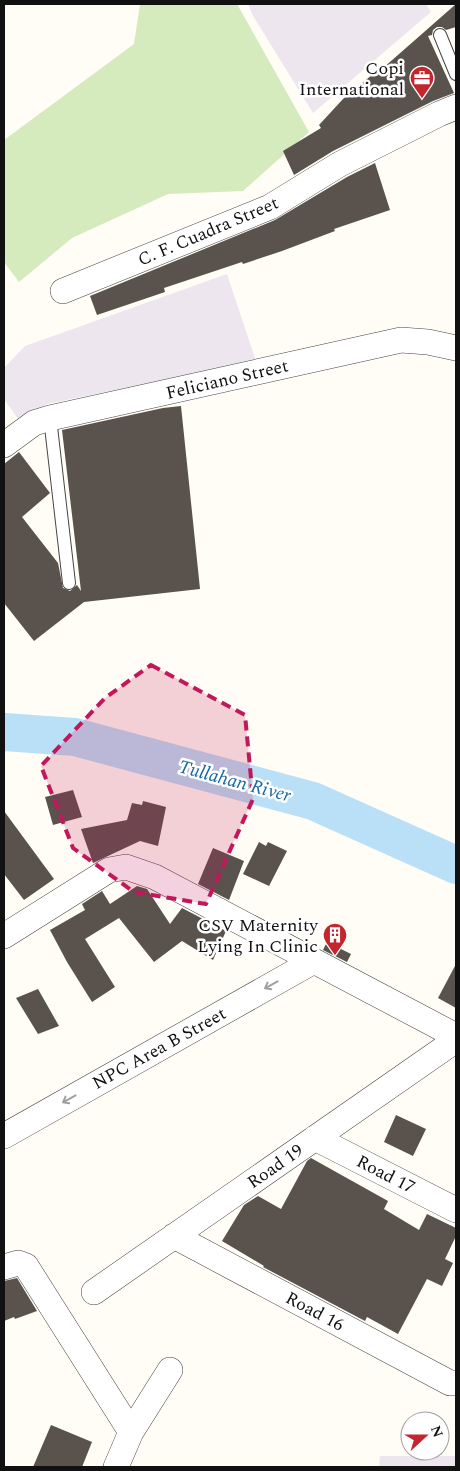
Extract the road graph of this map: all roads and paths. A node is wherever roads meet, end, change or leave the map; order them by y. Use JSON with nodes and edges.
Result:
{"nodes":[{"id":1,"x":440,"y":35,"type":"dead end"},
{"id":2,"x":456,"y":74,"type":"edge"},
{"id":3,"x":456,"y":108,"type":"edge"},
{"id":4,"x":63,"y":291,"type":"dead end"},
{"id":5,"x":456,"y":348,"type":"edge"},
{"id":6,"x":50,"y":418,"type":"junction"},
{"id":7,"x":4,"y":444,"type":"edge"},
{"id":8,"x":69,"y":583,"type":"dead end"},
{"id":9,"x":4,"y":936,"type":"edge"},
{"id":10,"x":314,"y":961,"type":"junction"},
{"id":11,"x":456,"y":1038,"type":"edge"},
{"id":12,"x":4,"y":1136,"type":"edge"},
{"id":13,"x":315,"y":1138,"type":"junction"},
{"id":14,"x":456,"y":1210,"type":"edge"},
{"id":15,"x":174,"y":1236,"type":"junction"},
{"id":16,"x":11,"y":1265,"type":"edge"},
{"id":17,"x":94,"y":1292,"type":"dead end"},
{"id":18,"x":170,"y":1370,"type":"dead end"},
{"id":19,"x":456,"y":1383,"type":"edge"},
{"id":20,"x":131,"y":1432,"type":"junction"},
{"id":21,"x":116,"y":1467,"type":"edge"}],
"edges":[{"from":1,"to":2,"type":"lane"},
{"from":3,"to":4,"type":"street","name":"C. F. Cuadra Street"},
{"from":5,"to":6,"type":"street","name":"Feliciano Street"},
{"from":6,"to":7,"type":"street","name":"Feliciano Street"},
{"from":6,"to":8,"type":"lane"},
{"from":9,"to":10,"type":"street"},
{"from":10,"to":11,"type":"street"},
{"from":10,"to":12,"type":"street","name":"NPC Area B Street","one_way":true},
{"from":11,"to":13,"type":"street","name":"Road 19"},
{"from":13,"to":14,"type":"street","name":"Road 17"},
{"from":13,"to":15,"type":"street","name":"Road 19"},
{"from":15,"to":17,"type":"street","name":"Road 19"},
{"from":15,"to":19,"type":"street","name":"Road 16"},
{"from":16,"to":20,"type":"street"},
{"from":18,"to":20,"type":"street"},
{"from":20,"to":21,"type":"street"}]}
